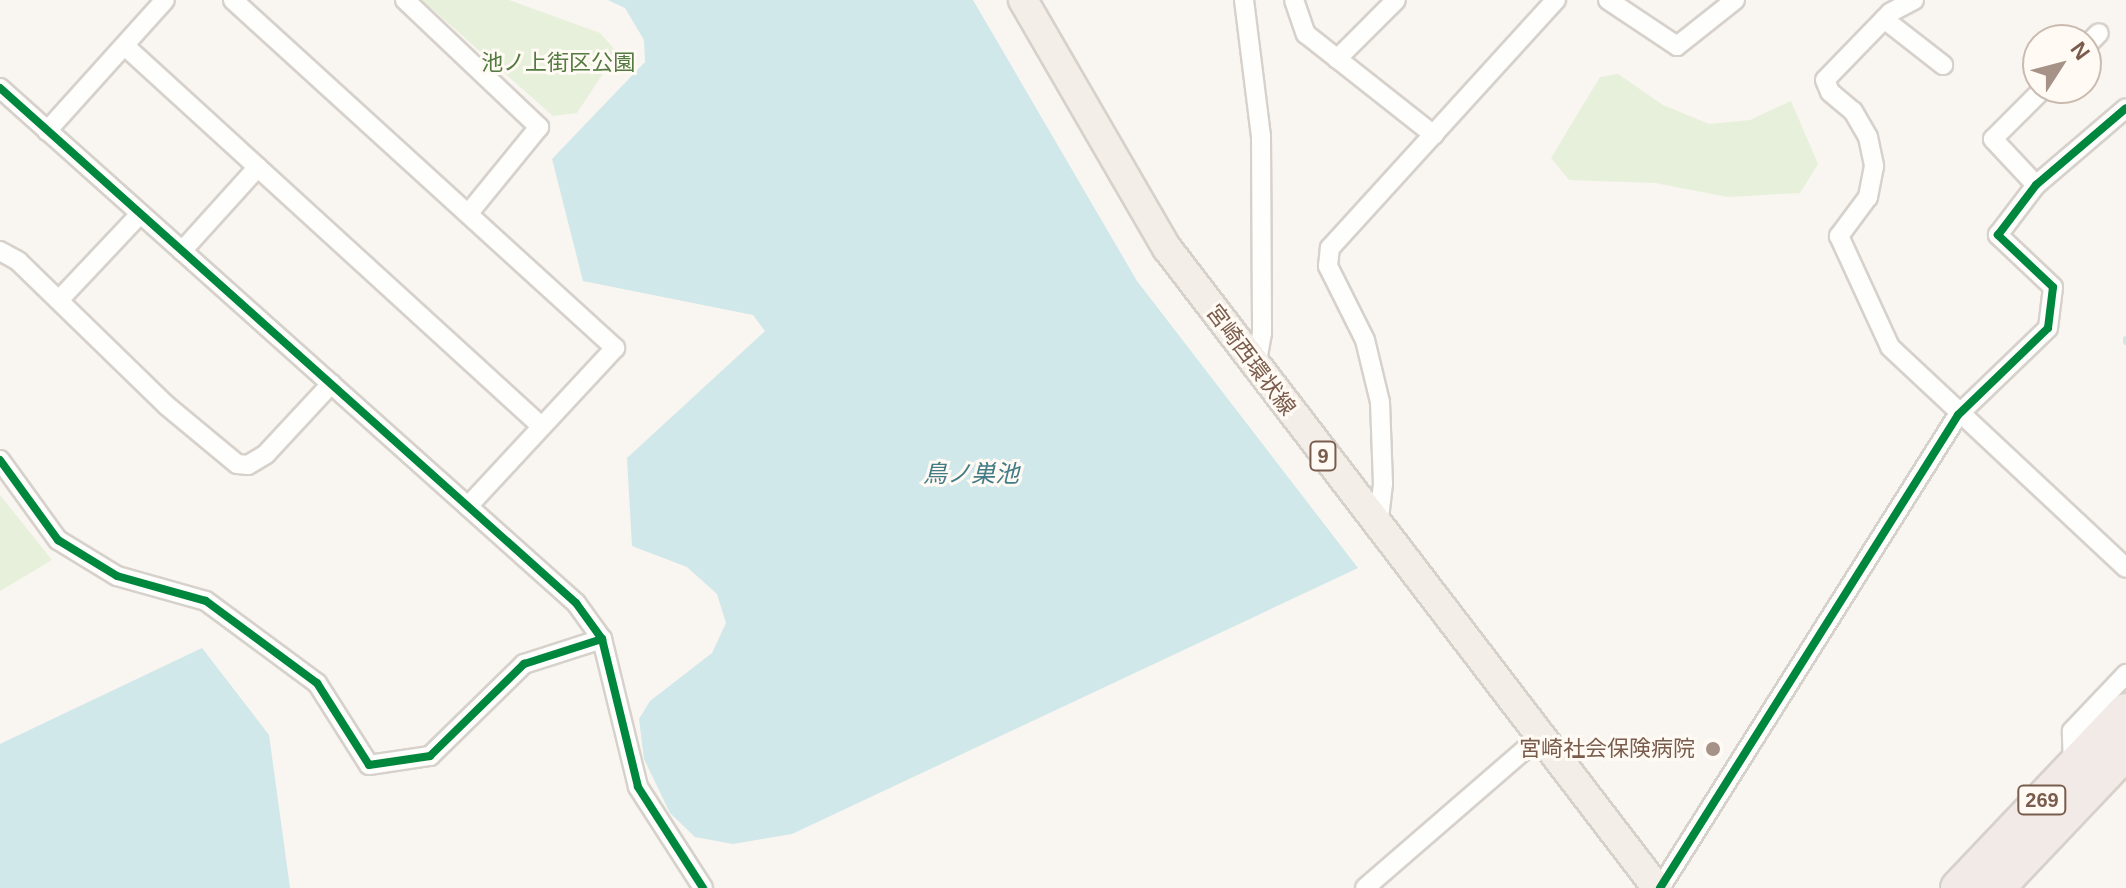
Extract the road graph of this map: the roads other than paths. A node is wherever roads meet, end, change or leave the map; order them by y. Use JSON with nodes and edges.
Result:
{"nodes":[{"id":1,"x":165,"y":0,"type":"edge"},
{"id":2,"x":233,"y":0,"type":"edge"},
{"id":3,"x":405,"y":0,"type":"edge"},
{"id":4,"x":1023,"y":0,"type":"edge"},
{"id":5,"x":1244,"y":0,"type":"edge"},
{"id":6,"x":1294,"y":0,"type":"edge"},
{"id":7,"x":1396,"y":0,"type":"edge"},
{"id":8,"x":1556,"y":0,"type":"edge"},
{"id":9,"x":1608,"y":0,"type":"edge"},
{"id":10,"x":1735,"y":0,"type":"edge"},
{"id":11,"x":1914,"y":0,"type":"edge"},
{"id":12,"x":1884,"y":19,"type":"junction"},
{"id":13,"x":125,"y":46,"type":"junction"},
{"id":14,"x":1337,"y":59,"type":"junction"},
{"id":15,"x":1943,"y":65,"type":"dead end"},
{"id":16,"x":0,"y":88,"type":"edge"},
{"id":17,"x":2028,"y":104,"type":"edge"},
{"id":18,"x":2126,"y":108,"type":"edge"},
{"id":19,"x":47,"y":131,"type":"junction"},
{"id":20,"x":1434,"y":135,"type":"junction"},
{"id":21,"x":258,"y":167,"type":"junction"},
{"id":22,"x":2036,"y":185,"type":"junction"},
{"id":23,"x":140,"y":214,"type":"junction"},
{"id":24,"x":468,"y":214,"type":"junction"},
{"id":25,"x":0,"y":251,"type":"edge"},
{"id":26,"x":182,"y":251,"type":"junction"},
{"id":27,"x":60,"y":299,"type":"junction"},
{"id":28,"x":1256,"y":368,"type":"junction"},
{"id":29,"x":331,"y":384,"type":"junction"},
{"id":30,"x":1958,"y":415,"type":"junction"},
{"id":31,"x":541,"y":426,"type":"junction"},
{"id":32,"x":0,"y":460,"type":"edge"},
{"id":33,"x":468,"y":506,"type":"junction"},
{"id":34,"x":1378,"y":527,"type":"junction"},
{"id":35,"x":2126,"y":568,"type":"edge"},
{"id":36,"x":602,"y":639,"type":"junction"},
{"id":37,"x":2126,"y":674,"type":"edge"},
{"id":38,"x":2126,"y":711,"type":"edge"},
{"id":39,"x":1543,"y":734,"type":"junction"},
{"id":40,"x":2126,"y":752,"type":"edge"},
{"id":41,"x":2073,"y":767,"type":"junction"},
{"id":42,"x":703,"y":888,"type":"edge"},
{"id":43,"x":1365,"y":888,"type":"edge"},
{"id":44,"x":1658,"y":888,"type":"edge"},
{"id":45,"x":1958,"y":888,"type":"edge"},
{"id":46,"x":1997,"y":888,"type":"edge"}],
"edges":[{"from":1,"to":13,"type":"street"},
{"from":2,"to":24,"type":"street"},
{"from":3,"to":24,"type":"street"},
{"from":4,"to":28,"type":"main road","name":"宮崎西環状線","number":"9"},
{"from":5,"to":28,"type":"street"},
{"from":6,"to":14,"type":"street"},
{"from":7,"to":14,"type":"street"},
{"from":8,"to":20,"type":"street"},
{"from":9,"to":10,"type":"street"},
{"from":11,"to":12,"type":"street"},
{"from":12,"to":15,"type":"street"},
{"from":12,"to":30,"type":"street"},
{"from":13,"to":19,"type":"street"},
{"from":13,"to":21,"type":"street"},
{"from":14,"to":20,"type":"street"},
{"from":16,"to":19,"type":"street"},
{"from":17,"to":22,"type":"street"},
{"from":18,"to":22,"type":"street"},
{"from":19,"to":23,"type":"street"},
{"from":20,"to":34,"type":"street"},
{"from":21,"to":26,"type":"street"},
{"from":21,"to":31,"type":"street"},
{"from":22,"to":30,"type":"street"},
{"from":23,"to":26,"type":"street"},
{"from":23,"to":27,"type":"street"},
{"from":24,"to":31,"type":"street"},
{"from":25,"to":27,"type":"street"},
{"from":26,"to":29,"type":"street"},
{"from":27,"to":29,"type":"street"},
{"from":28,"to":34,"type":"main road","name":"宮崎西環状線","number":"9"},
{"from":29,"to":33,"type":"street"},
{"from":30,"to":35,"type":"street"},
{"from":30,"to":44,"type":"street"},
{"from":31,"to":33,"type":"street"},
{"from":32,"to":36,"type":"street"},
{"from":33,"to":36,"type":"street"},
{"from":34,"to":39,"type":"main road","name":"宮崎西環状線","number":"9"},
{"from":36,"to":42,"type":"street"},
{"from":37,"to":41,"type":"street"},
{"from":38,"to":41,"type":"highway","number":"269"},
{"from":39,"to":43,"type":"street"},
{"from":39,"to":44,"type":"main road","name":"宮崎西環状線","number":"9"},
{"from":40,"to":46,"type":"highway","number":"269"},
{"from":41,"to":45,"type":"highway","number":"269"}]}
